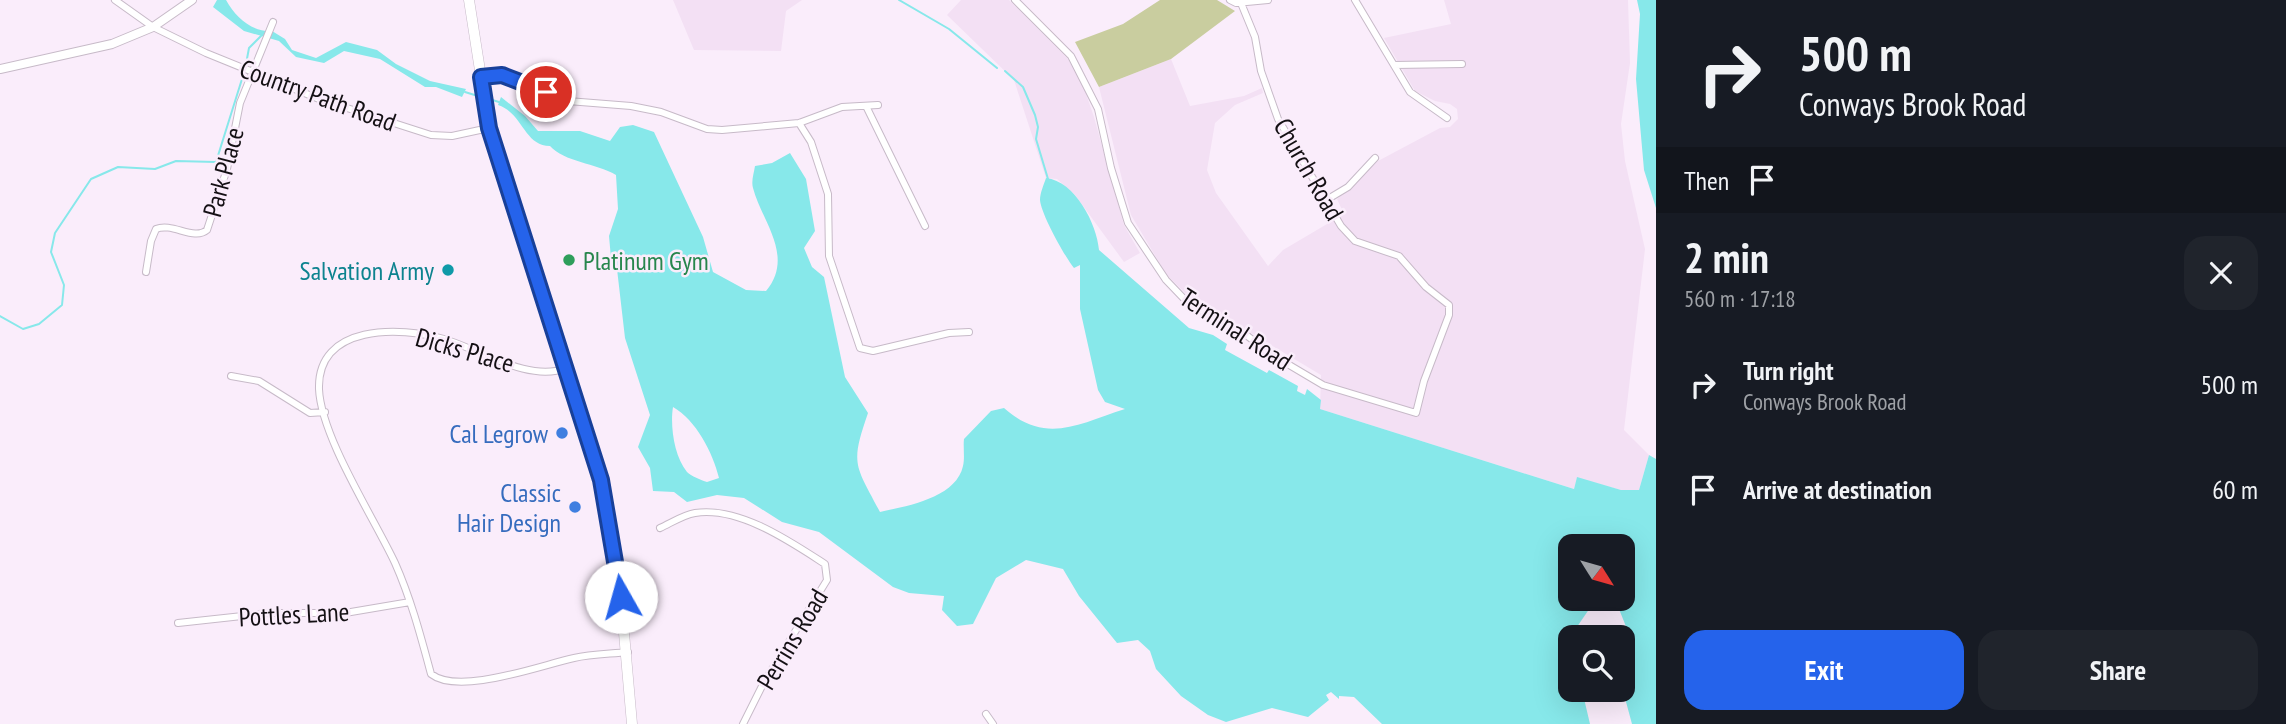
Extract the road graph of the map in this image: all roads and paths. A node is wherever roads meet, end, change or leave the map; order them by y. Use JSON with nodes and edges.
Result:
{"nodes":[{"id":1,"x":115,"y":0,"type":"edge"},
{"id":2,"x":192,"y":0,"type":"edge"},
{"id":3,"x":470,"y":0,"type":"edge"},
{"id":4,"x":1015,"y":0,"type":"edge"},
{"id":5,"x":1230,"y":0,"type":"edge"},
{"id":6,"x":1268,"y":0,"type":"edge"},
{"id":7,"x":1355,"y":0,"type":"edge"},
{"id":8,"x":1241,"y":1,"type":"edge"},
{"id":9,"x":272,"y":24,"type":"dead end"},
{"id":10,"x":153,"y":27,"type":"junction"},
{"id":11,"x":1462,"y":64,"type":"dead end"},
{"id":12,"x":1394,"y":65,"type":"junction"},
{"id":13,"x":0,"y":69,"type":"edge"},
{"id":14,"x":252,"y":72,"type":"junction"},
{"id":15,"x":481,"y":79,"type":"junction"},
{"id":16,"x":878,"y":105,"type":"dead end"},
{"id":17,"x":866,"y":106,"type":"junction"},
{"id":18,"x":1447,"y":118,"type":"dead end"},
{"id":19,"x":800,"y":123,"type":"junction"},
{"id":20,"x":489,"y":128,"type":"junction"},
{"id":21,"x":1375,"y":158,"type":"dead end"},
{"id":22,"x":1328,"y":199,"type":"junction"},
{"id":23,"x":925,"y":226,"type":"dead end"},
{"id":24,"x":146,"y":272,"type":"dead end"},
{"id":25,"x":970,"y":332,"type":"dead end"},
{"id":26,"x":566,"y":368,"type":"junction"},
{"id":27,"x":231,"y":376,"type":"dead end"},
{"id":28,"x":325,"y":412,"type":"junction"},
{"id":29,"x":1416,"y":413,"type":"joint"},
{"id":30,"x":660,"y":528,"type":"dead end"},
{"id":31,"x":410,"y":602,"type":"junction"},
{"id":32,"x":178,"y":623,"type":"dead end"},
{"id":33,"x":628,"y":652,"type":"junction"},
{"id":34,"x":986,"y":714,"type":"dead end"},
{"id":35,"x":632,"y":724,"type":"edge"},
{"id":36,"x":743,"y":724,"type":"edge"},
{"id":37,"x":993,"y":724,"type":"edge"}],
"edges":[{"from":1,"to":10,"type":"street","name":"Country Path Road"},
{"from":2,"to":10,"type":"street"},
{"from":3,"to":15,"type":"main road"},
{"from":4,"to":29,"type":"street","name":"Terminal Road"},
{"from":5,"to":8,"type":"street"},
{"from":6,"to":8,"type":"street"},
{"from":7,"to":12,"type":"street"},
{"from":8,"to":22,"type":"street","name":"Church Road"},
{"from":9,"to":14,"type":"street","name":"Park Place"},
{"from":10,"to":13,"type":"street"},
{"from":10,"to":14,"type":"street","name":"Country Path Road"},
{"from":11,"to":12,"type":"street"},
{"from":12,"to":18,"type":"street"},
{"from":14,"to":20,"type":"street","name":"Country Path Road"},
{"from":14,"to":24,"type":"street","name":"Park Place"},
{"from":15,"to":19,"type":"street"},
{"from":15,"to":20,"type":"main road"},
{"from":16,"to":17,"type":"street"},
{"from":17,"to":19,"type":"street"},
{"from":17,"to":23,"type":"street"},
{"from":19,"to":25,"type":"street"},
{"from":20,"to":26,"type":"main road"},
{"from":21,"to":22,"type":"street"},
{"from":22,"to":29,"type":"street","name":"Church Road"},
{"from":26,"to":28,"type":"street","name":"Dicks Place"},
{"from":26,"to":33,"type":"main road"},
{"from":27,"to":28,"type":"street"},
{"from":28,"to":31,"type":"street","name":"Dicks Place"},
{"from":30,"to":36,"type":"street","name":"Perrins Road"},
{"from":31,"to":32,"type":"street","name":"Pottles Lane"},
{"from":31,"to":33,"type":"street","name":"Dicks Place"},
{"from":33,"to":35,"type":"main road"},
{"from":34,"to":37,"type":"street"}]}
